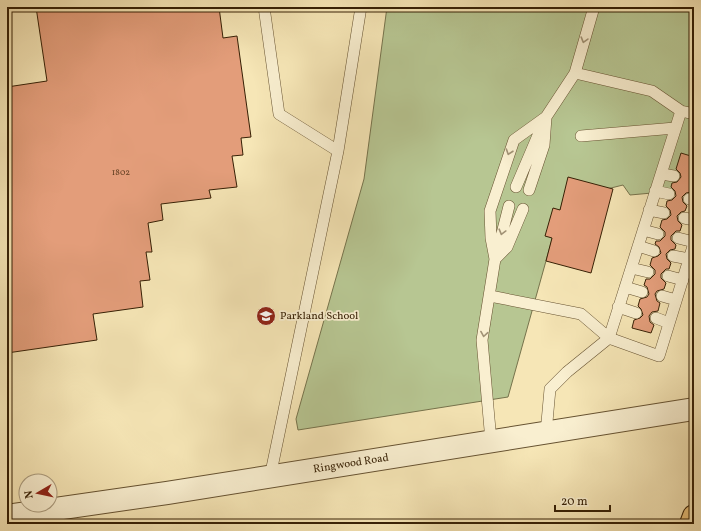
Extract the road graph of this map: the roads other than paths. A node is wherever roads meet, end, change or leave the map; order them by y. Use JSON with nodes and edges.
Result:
{"nodes":[{"id":1,"x":264,"y":7,"type":"edge"},
{"id":2,"x":361,"y":7,"type":"edge"},
{"id":3,"x":594,"y":7,"type":"edge"},
{"id":4,"x":575,"y":73,"type":"junction"},
{"id":5,"x":681,"y":111,"type":"junction"},
{"id":6,"x":694,"y":114,"type":"edge"},
{"id":7,"x":546,"y":117,"type":"junction"},
{"id":8,"x":675,"y":128,"type":"junction"},
{"id":9,"x":581,"y":136,"type":"dead end"},
{"id":10,"x":338,"y":151,"type":"junction"},
{"id":11,"x":661,"y":174,"type":"junction"},
{"id":12,"x":674,"y":176,"type":"dead end"},
{"id":13,"x":516,"y":187,"type":"dead end"},
{"id":14,"x":529,"y":190,"type":"dead end"},
{"id":15,"x":656,"y":190,"type":"junction"},
{"id":16,"x":669,"y":194,"type":"dead end"},
{"id":17,"x":509,"y":206,"type":"dead end"},
{"id":18,"x":523,"y":209,"type":"dead end"},
{"id":19,"x":649,"y":210,"type":"junction"},
{"id":20,"x":664,"y":213,"type":"dead end"},
{"id":21,"x":643,"y":230,"type":"junction"},
{"id":22,"x":658,"y":234,"type":"dead end"},
{"id":23,"x":678,"y":238,"type":"dead end"},
{"id":24,"x":694,"y":243,"type":"edge"},
{"id":25,"x":638,"y":246,"type":"junction"},
{"id":26,"x":654,"y":251,"type":"dead end"},
{"id":27,"x":673,"y":256,"type":"dead end"},
{"id":28,"x":495,"y":259,"type":"junction"},
{"id":29,"x":689,"y":259,"type":"junction"},
{"id":30,"x":631,"y":268,"type":"junction"},
{"id":31,"x":648,"y":272,"type":"dead end"},
{"id":32,"x":668,"y":276,"type":"dead end"},
{"id":33,"x":683,"y":280,"type":"junction"},
{"id":34,"x":625,"y":287,"type":"junction"},
{"id":35,"x":642,"y":292,"type":"dead end"},
{"id":36,"x":490,"y":296,"type":"junction"},
{"id":37,"x":662,"y":296,"type":"dead end"},
{"id":38,"x":676,"y":300,"type":"junction"},
{"id":39,"x":618,"y":307,"type":"junction"},
{"id":40,"x":636,"y":313,"type":"dead end"},
{"id":41,"x":656,"y":318,"type":"dead end"},
{"id":42,"x":669,"y":323,"type":"junction"},
{"id":43,"x":609,"y":338,"type":"junction"},
{"id":44,"x":694,"y":409,"type":"edge"},
{"id":45,"x":546,"y":433,"type":"junction"},
{"id":46,"x":491,"y":441,"type":"junction"},
{"id":47,"x":270,"y":477,"type":"junction"},
{"id":48,"x":7,"y":516,"type":"edge"},
{"id":49,"x":694,"y":516,"type":"edge"},
{"id":50,"x":691,"y":524,"type":"edge"}],
"edges":[{"from":1,"to":10,"type":"lane"},
{"from":2,"to":10,"type":"lane"},
{"from":3,"to":4,"type":"lane","one_way":true},
{"from":4,"to":5,"type":"lane"},
{"from":4,"to":7,"type":"lane"},
{"from":5,"to":6,"type":"lane"},
{"from":5,"to":8,"type":"lane"},
{"from":7,"to":13,"type":"lane"},
{"from":7,"to":14,"type":"lane"},
{"from":7,"to":28,"type":"lane","one_way":true},
{"from":8,"to":9,"type":"lane"},
{"from":8,"to":11,"type":"lane"},
{"from":10,"to":47,"type":"lane"},
{"from":11,"to":12,"type":"lane"},
{"from":11,"to":15,"type":"lane"},
{"from":15,"to":16,"type":"lane"},
{"from":15,"to":19,"type":"lane"},
{"from":17,"to":28,"type":"lane","one_way":true},
{"from":18,"to":28,"type":"lane"},
{"from":19,"to":20,"type":"lane"},
{"from":19,"to":21,"type":"lane"},
{"from":21,"to":22,"type":"lane"},
{"from":21,"to":25,"type":"lane"},
{"from":23,"to":24,"type":"lane"},
{"from":24,"to":29,"type":"lane"},
{"from":25,"to":26,"type":"lane"},
{"from":25,"to":30,"type":"lane"},
{"from":27,"to":29,"type":"lane"},
{"from":28,"to":36,"type":"lane"},
{"from":29,"to":33,"type":"lane"},
{"from":30,"to":31,"type":"lane"},
{"from":30,"to":34,"type":"lane"},
{"from":32,"to":33,"type":"lane"},
{"from":33,"to":38,"type":"lane"},
{"from":34,"to":35,"type":"lane"},
{"from":34,"to":39,"type":"lane"},
{"from":36,"to":43,"type":"lane"},
{"from":36,"to":46,"type":"lane","one_way":true},
{"from":37,"to":38,"type":"lane"},
{"from":38,"to":42,"type":"lane"},
{"from":39,"to":40,"type":"lane"},
{"from":39,"to":43,"type":"lane"},
{"from":41,"to":42,"type":"lane"},
{"from":42,"to":43,"type":"lane"},
{"from":43,"to":45,"type":"lane"},
{"from":44,"to":45,"type":"street","name":"Ringwood Road"},
{"from":45,"to":46,"type":"street","name":"Ringwood Road"},
{"from":46,"to":47,"type":"street","name":"Ringwood Road"},
{"from":47,"to":48,"type":"street","name":"Ringwood Road"},
{"from":49,"to":50,"type":"main road"}]}
